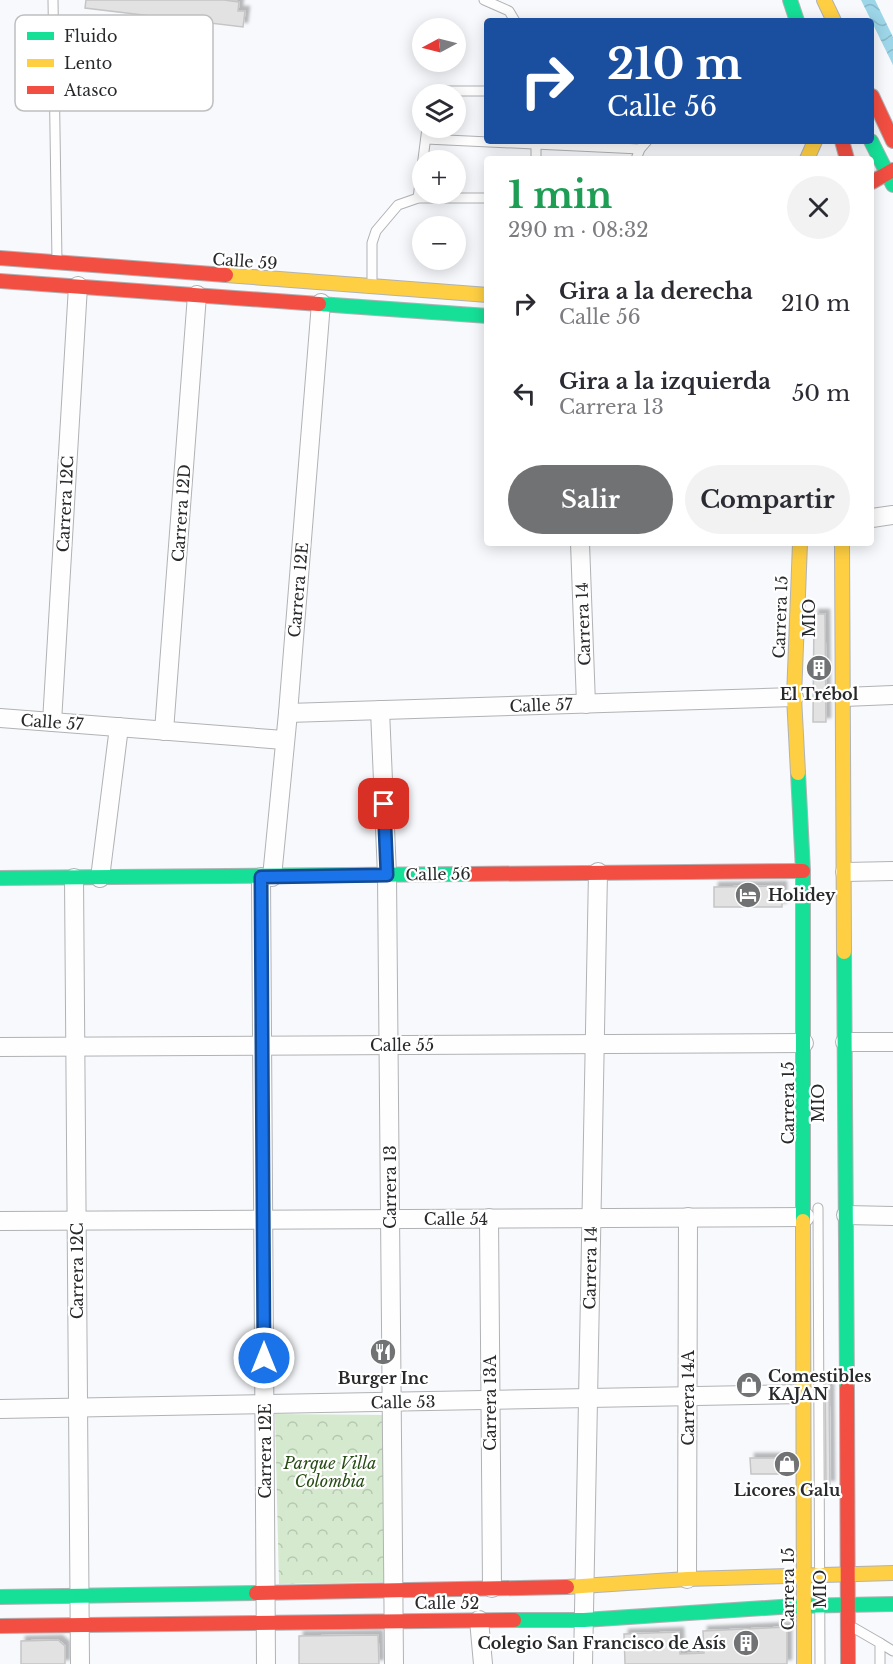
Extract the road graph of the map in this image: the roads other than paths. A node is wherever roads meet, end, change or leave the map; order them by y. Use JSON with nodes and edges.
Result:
{"nodes":[{"id":1,"x":54,"y":0,"type":"edge"},
{"id":2,"x":484,"y":0,"type":"edge"},
{"id":3,"x":790,"y":0,"type":"edge"},
{"id":4,"x":802,"y":0,"type":"edge"},
{"id":5,"x":824,"y":0,"type":"edge"},
{"id":6,"x":54,"y":15,"type":"edge"},
{"id":7,"x":513,"y":18,"type":"edge"},
{"id":8,"x":796,"y":18,"type":"edge"},
{"id":9,"x":811,"y":18,"type":"edge"},
{"id":10,"x":833,"y":18,"type":"edge"},
{"id":11,"x":466,"y":91,"type":"edge"},
{"id":12,"x":484,"y":91,"type":"edge"},
{"id":13,"x":874,"y":100,"type":"edge"},
{"id":14,"x":55,"y":111,"type":"edge"},
{"id":15,"x":892,"y":138,"type":"edge"},
{"id":16,"x":426,"y":139,"type":"joint"},
{"id":17,"x":484,"y":141,"type":"edge"},
{"id":18,"x":608,"y":144,"type":"edge"},
{"id":19,"x":644,"y":145,"type":"edge"},
{"id":20,"x":871,"y":146,"type":"edge"},
{"id":21,"x":425,"y":150,"type":"edge"},
{"id":22,"x":891,"y":176,"type":"edge"},
{"id":23,"x":874,"y":181,"type":"edge"},
{"id":24,"x":466,"y":198,"type":"edge"},
{"id":25,"x":484,"y":198,"type":"edge"},
{"id":26,"x":412,"y":200,"type":"edge"},
{"id":27,"x":0,"y":258,"type":"edge"},
{"id":28,"x":57,"y":263,"type":"junction"},
{"id":29,"x":0,"y":281,"type":"edge"},
{"id":30,"x":57,"y":285,"type":"junction"},
{"id":31,"x":78,"y":286,"type":"junction"},
{"id":32,"x":372,"y":287,"type":"junction"},
{"id":33,"x":197,"y":295,"type":"junction"},
{"id":34,"x":484,"y":295,"type":"edge"},
{"id":35,"x":321,"y":303,"type":"junction"},
{"id":36,"x":371,"y":307,"type":"junction"},
{"id":37,"x":484,"y":316,"type":"edge"},
{"id":38,"x":893,"y":515,"type":"edge"},
{"id":39,"x":874,"y":518,"type":"edge"},
{"id":40,"x":580,"y":546,"type":"edge"},
{"id":41,"x":800,"y":546,"type":"edge"},
{"id":42,"x":810,"y":546,"type":"edge"},
{"id":43,"x":842,"y":546,"type":"edge"},
{"id":44,"x":810,"y":565,"type":"dead end"},
{"id":45,"x":893,"y":695,"type":"edge"},
{"id":46,"x":794,"y":697,"type":"junction"},
{"id":47,"x":844,"y":697,"type":"junction"},
{"id":48,"x":586,"y":704,"type":"junction"},
{"id":49,"x":380,"y":710,"type":"junction"},
{"id":50,"x":288,"y":712,"type":"junction"},
{"id":51,"x":0,"y":718,"type":"edge"},
{"id":52,"x":52,"y":722,"type":"junction"},
{"id":53,"x":119,"y":727,"type":"junction"},
{"id":54,"x":164,"y":730,"type":"junction"},
{"id":55,"x":284,"y":740,"type":"junction"},
{"id":56,"x":810,"y":871,"type":"junction"},
{"id":57,"x":893,"y":871,"type":"edge"},
{"id":58,"x":598,"y":872,"type":"junction"},
{"id":59,"x":845,"y":872,"type":"junction"},
{"id":60,"x":387,"y":875,"type":"junction"},
{"id":61,"x":267,"y":877,"type":"junction"},
{"id":62,"x":0,"y":878,"type":"edge"},
{"id":63,"x":74,"y":878,"type":"junction"},
{"id":64,"x":100,"y":878,"type":"junction"},
{"id":65,"x":845,"y":1042,"type":"junction"},
{"id":66,"x":893,"y":1042,"type":"edge"},
{"id":67,"x":804,"y":1043,"type":"junction"},
{"id":68,"x":595,"y":1044,"type":"junction"},
{"id":69,"x":389,"y":1045,"type":"junction"},
{"id":70,"x":262,"y":1046,"type":"junction"},
{"id":71,"x":0,"y":1047,"type":"edge"},
{"id":72,"x":75,"y":1047,"type":"junction"},
{"id":73,"x":818,"y":1193,"type":"dead end"},
{"id":74,"x":846,"y":1215,"type":"junction"},
{"id":75,"x":893,"y":1216,"type":"edge"},
{"id":76,"x":591,"y":1217,"type":"junction"},
{"id":77,"x":688,"y":1217,"type":"junction"},
{"id":78,"x":805,"y":1217,"type":"junction"},
{"id":79,"x":489,"y":1218,"type":"junction"},
{"id":80,"x":391,"y":1219,"type":"junction"},
{"id":81,"x":264,"y":1220,"type":"junction"},
{"id":82,"x":0,"y":1221,"type":"edge"},
{"id":83,"x":77,"y":1221,"type":"junction"},
{"id":84,"x":805,"y":1394,"type":"junction"},
{"id":85,"x":688,"y":1397,"type":"junction"},
{"id":86,"x":588,"y":1398,"type":"junction"},
{"id":87,"x":490,"y":1400,"type":"junction"},
{"id":88,"x":392,"y":1402,"type":"junction"},
{"id":89,"x":265,"y":1404,"type":"junction"},
{"id":90,"x":79,"y":1407,"type":"junction"},
{"id":91,"x":0,"y":1409,"type":"edge"},
{"id":92,"x":837,"y":1478,"type":"dead end"},
{"id":93,"x":893,"y":1573,"type":"edge"},
{"id":94,"x":805,"y":1575,"type":"junction"},
{"id":95,"x":820,"y":1575,"type":"junction"},
{"id":96,"x":687,"y":1579,"type":"junction"},
{"id":97,"x":584,"y":1587,"type":"junction"},
{"id":98,"x":492,"y":1588,"type":"junction"},
{"id":99,"x":393,"y":1590,"type":"junction"},
{"id":100,"x":266,"y":1593,"type":"junction"},
{"id":101,"x":840,"y":1593,"type":"junction"},
{"id":102,"x":80,"y":1596,"type":"junction"},
{"id":103,"x":0,"y":1597,"type":"edge"},
{"id":104,"x":893,"y":1604,"type":"edge"},
{"id":105,"x":821,"y":1605,"type":"junction"},
{"id":106,"x":805,"y":1606,"type":"junction"},
{"id":107,"x":393,"y":1620,"type":"junction"},
{"id":108,"x":479,"y":1620,"type":"junction"},
{"id":109,"x":584,"y":1620,"type":"junction"},
{"id":110,"x":266,"y":1622,"type":"junction"},
{"id":111,"x":848,"y":1624,"type":"junction"},
{"id":112,"x":80,"y":1625,"type":"junction"},
{"id":113,"x":0,"y":1626,"type":"edge"},
{"id":114,"x":880,"y":1643,"type":"junction"},
{"id":115,"x":893,"y":1651,"type":"edge"},
{"id":116,"x":80,"y":1664,"type":"edge"},
{"id":117,"x":266,"y":1664,"type":"edge"},
{"id":118,"x":394,"y":1664,"type":"edge"},
{"id":119,"x":483,"y":1664,"type":"edge"},
{"id":120,"x":583,"y":1664,"type":"edge"},
{"id":121,"x":804,"y":1664,"type":"edge"},
{"id":122,"x":820,"y":1664,"type":"edge"},
{"id":123,"x":848,"y":1664,"type":"edge"},
{"id":124,"x":880,"y":1664,"type":"edge"}],
"edges":[{"from":1,"to":6,"type":"lane"},
{"from":2,"to":7,"type":"lane"},
{"from":3,"to":8,"type":"street"},
{"from":4,"to":9,"type":"street"},
{"from":5,"to":10,"type":"street"},
{"from":11,"to":12,"type":"lane"},
{"from":13,"to":15,"type":"street"},
{"from":14,"to":28,"type":"lane"},
{"from":15,"to":20,"type":"lane"},
{"from":16,"to":17,"type":"lane"},
{"from":16,"to":21,"type":"lane"},
{"from":18,"to":19,"type":"lane"},
{"from":20,"to":22,"type":"street"},
{"from":22,"to":23,"type":"street"},
{"from":24,"to":25,"type":"lane"},
{"from":26,"to":32,"type":"lane"},
{"from":27,"to":28,"type":"street","name":"Calle 59"},
{"from":28,"to":30,"type":"lane"},
{"from":28,"to":32,"type":"street","name":"Calle 59"},
{"from":29,"to":30,"type":"street"},
{"from":30,"to":31,"type":"street"},
{"from":31,"to":33,"type":"street"},
{"from":31,"to":52,"type":"street","name":"Carrera 12C"},
{"from":32,"to":34,"type":"street","name":"Calle 59"},
{"from":32,"to":36,"type":"lane"},
{"from":33,"to":35,"type":"street"},
{"from":33,"to":54,"type":"street","name":"Carrera 12D"},
{"from":35,"to":36,"type":"street"},
{"from":35,"to":50,"type":"street","name":"Carrera 12E"},
{"from":36,"to":37,"type":"street"},
{"from":38,"to":39,"type":"street"},
{"from":40,"to":48,"type":"street","name":"Carrera 14"},
{"from":41,"to":46,"type":"street","name":"Carrera 15"},
{"from":42,"to":44,"type":"lane"},
{"from":43,"to":47,"type":"street"},
{"from":45,"to":47,"type":"street"},
{"from":46,"to":48,"type":"street","name":"Calle 57"},
{"from":46,"to":56,"type":"street","name":"Carrera 15"},
{"from":47,"to":59,"type":"street"},
{"from":48,"to":49,"type":"street","name":"Calle 57"},
{"from":49,"to":50,"type":"street","name":"Calle 57"},
{"from":49,"to":60,"type":"street","name":"Carrera 13"},
{"from":50,"to":55,"type":"street","name":"Carrera 12E"},
{"from":51,"to":52,"type":"street","name":"Calle 57"},
{"from":52,"to":53,"type":"street","name":"Calle 57"},
{"from":53,"to":54,"type":"street","name":"Calle 57"},
{"from":53,"to":64,"type":"street"},
{"from":54,"to":55,"type":"street","name":"Calle 57"},
{"from":55,"to":61,"type":"street","name":"Carrera 12E"},
{"from":56,"to":58,"type":"street","name":"Calle 56"},
{"from":56,"to":67,"type":"street","name":"Carrera 15"},
{"from":57,"to":59,"type":"street"},
{"from":58,"to":60,"type":"street","name":"Calle 56"},
{"from":58,"to":68,"type":"street","name":"Carrera 14"},
{"from":59,"to":65,"type":"street"},
{"from":60,"to":61,"type":"street","name":"Calle 56"},
{"from":60,"to":69,"type":"street","name":"Carrera 13"},
{"from":61,"to":64,"type":"street","name":"Calle 56"},
{"from":61,"to":70,"type":"street","name":"Carrera 12E"},
{"from":62,"to":63,"type":"street","name":"Calle 56"},
{"from":63,"to":64,"type":"street","name":"Calle 56"},
{"from":63,"to":72,"type":"street","name":"Carrera 12C"},
{"from":65,"to":66,"type":"street"},
{"from":65,"to":74,"type":"street"},
{"from":67,"to":68,"type":"street","name":"Calle 55"},
{"from":67,"to":78,"type":"street","name":"Carrera 15"},
{"from":68,"to":69,"type":"street","name":"Calle 55"},
{"from":68,"to":76,"type":"street","name":"Carrera 14"},
{"from":69,"to":70,"type":"street","name":"Calle 55"},
{"from":69,"to":80,"type":"street","name":"Carrera 13"},
{"from":70,"to":72,"type":"street","name":"Calle 55"},
{"from":70,"to":81,"type":"street","name":"Carrera 12E"},
{"from":71,"to":72,"type":"street","name":"Calle 55"},
{"from":72,"to":83,"type":"street","name":"Carrera 12C"},
{"from":73,"to":95,"type":"lane","name":"MIO"},
{"from":74,"to":75,"type":"street"},
{"from":74,"to":101,"type":"street"},
{"from":76,"to":77,"type":"street","name":"Calle 54"},
{"from":76,"to":79,"type":"street","name":"Calle 54"},
{"from":76,"to":86,"type":"street","name":"Carrera 14"},
{"from":77,"to":78,"type":"street","name":"Calle 54"},
{"from":77,"to":85,"type":"street","name":"Carrera 14A"},
{"from":78,"to":84,"type":"street","name":"Carrera 15"},
{"from":79,"to":80,"type":"street","name":"Calle 54"},
{"from":79,"to":87,"type":"street","name":"Carrera 13A"},
{"from":80,"to":81,"type":"street","name":"Calle 54"},
{"from":80,"to":88,"type":"street","name":"Carrera 13"},
{"from":81,"to":83,"type":"street","name":"Calle 54"},
{"from":81,"to":89,"type":"street","name":"Carrera 12E"},
{"from":82,"to":83,"type":"street","name":"Calle 54"},
{"from":83,"to":90,"type":"street","name":"Carrera 12C"},
{"from":84,"to":85,"type":"street","name":"Calle 53"},
{"from":84,"to":94,"type":"street","name":"Carrera 15"},
{"from":85,"to":86,"type":"street","name":"Calle 53"},
{"from":85,"to":96,"type":"street","name":"Carrera 14A"},
{"from":86,"to":87,"type":"street","name":"Calle 53"},
{"from":86,"to":97,"type":"street","name":"Carrera 14"},
{"from":87,"to":88,"type":"street","name":"Calle 53"},
{"from":87,"to":98,"type":"street","name":"Carrera 13A"},
{"from":88,"to":89,"type":"street","name":"Calle 53"},
{"from":88,"to":99,"type":"street","name":"Carrera 13"},
{"from":89,"to":90,"type":"street","name":"Calle 53"},
{"from":89,"to":100,"type":"street","name":"Carrera 12E"},
{"from":90,"to":91,"type":"street","name":"Calle 53"},
{"from":90,"to":102,"type":"street","name":"Carrera 12C"},
{"from":92,"to":101,"type":"lane","name":"MIO"},
{"from":93,"to":101,"type":"street","name":"Calle 52"},
{"from":94,"to":95,"type":"street","name":"Calle 52"},
{"from":94,"to":96,"type":"street","name":"Calle 52"},
{"from":94,"to":106,"type":"street","name":"Carrera 15"},
{"from":95,"to":101,"type":"street","name":"Calle 52"},
{"from":95,"to":105,"type":"lane","name":"MIO"},
{"from":96,"to":97,"type":"street","name":"Calle 52"},
{"from":97,"to":98,"type":"street","name":"Calle 52"},
{"from":97,"to":109,"type":"street","name":"Carrera 14"},
{"from":98,"to":99,"type":"street","name":"Calle 52"},
{"from":99,"to":100,"type":"street","name":"Calle 52"},
{"from":99,"to":107,"type":"street","name":"Carrera 13"},
{"from":100,"to":102,"type":"street","name":"Calle 52"},
{"from":100,"to":110,"type":"street","name":"Carrera 12E"},
{"from":101,"to":104,"type":"street","name":"Calle 52"},
{"from":101,"to":105,"type":"street","name":"Calle 52"},
{"from":101,"to":111,"type":"street"},
{"from":102,"to":103,"type":"street","name":"Calle 52"},
{"from":102,"to":112,"type":"street","name":"Carrera 12C"},
{"from":105,"to":106,"type":"street","name":"Calle 52"},
{"from":105,"to":122,"type":"lane","name":"MIO"},
{"from":106,"to":109,"type":"street","name":"Calle 52"},
{"from":106,"to":121,"type":"street","name":"Carrera 15"},
{"from":107,"to":108,"type":"street","name":"Calle 52"},
{"from":107,"to":110,"type":"street","name":"Calle 52"},
{"from":107,"to":118,"type":"street","name":"Carrera 13"},
{"from":108,"to":109,"type":"street","name":"Calle 52"},
{"from":108,"to":119,"type":"street"},
{"from":109,"to":120,"type":"street","name":"Carrera 14"},
{"from":110,"to":112,"type":"street","name":"Calle 52"},
{"from":110,"to":117,"type":"street","name":"Carrera 12E"},
{"from":111,"to":114,"type":"lane"},
{"from":111,"to":123,"type":"street"},
{"from":112,"to":113,"type":"street","name":"Calle 52"},
{"from":112,"to":116,"type":"street","name":"Carrera 12C"},
{"from":114,"to":115,"type":"lane"},
{"from":114,"to":124,"type":"lane"}]}
